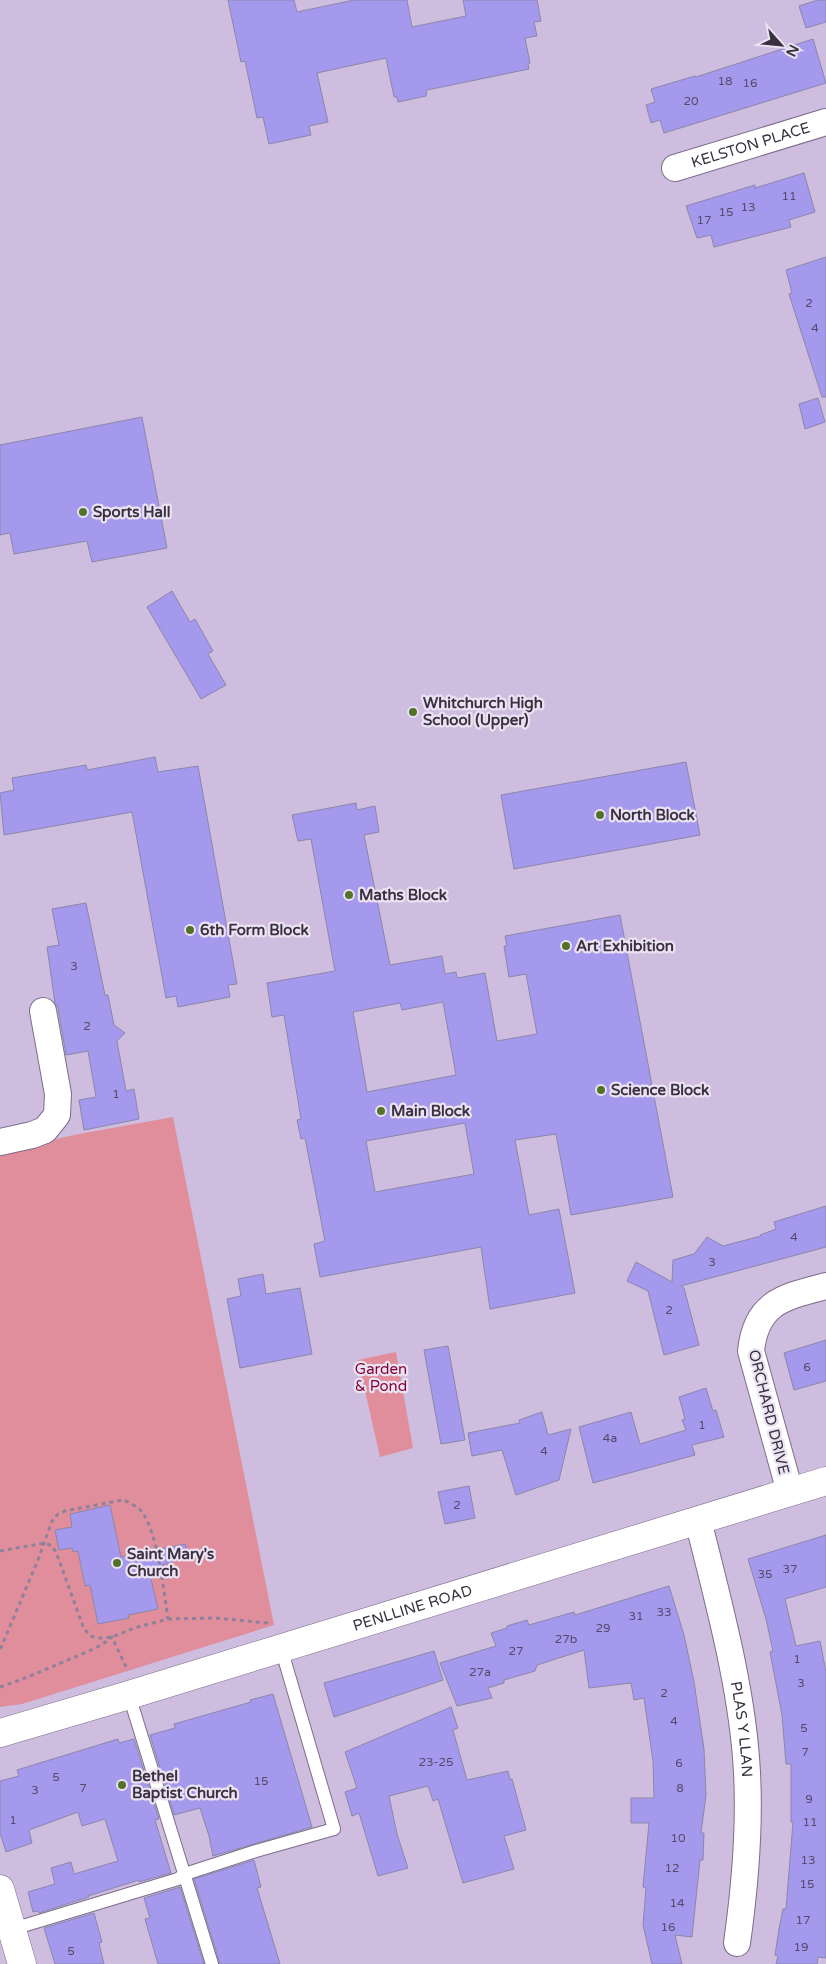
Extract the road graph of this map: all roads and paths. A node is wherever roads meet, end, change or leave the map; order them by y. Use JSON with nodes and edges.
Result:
{"nodes":[{"id":1,"x":826,"y":122,"type":"edge"},
{"id":2,"x":675,"y":168,"type":"dead end"},
{"id":3,"x":43,"y":1011,"type":"dead end"},
{"id":4,"x":0,"y":1142,"type":"edge"},
{"id":5,"x":826,"y":1286,"type":"edge"},
{"id":6,"x":826,"y":1481,"type":"edge"},
{"id":7,"x":790,"y":1492,"type":"junction"},
{"id":8,"x":698,"y":1520,"type":"junction"},
{"id":9,"x":45,"y":1543,"type":"junction"},
{"id":10,"x":0,"y":1550,"type":"edge"},
{"id":11,"x":168,"y":1620,"type":"junction"},
{"id":12,"x":112,"y":1637,"type":"junction"},
{"id":13,"x":275,"y":1639,"type":"junction"},
{"id":14,"x":0,"y":1650,"type":"edge"},
{"id":15,"x":129,"y":1684,"type":"junction"},
{"id":16,"x":0,"y":1687,"type":"edge"},
{"id":17,"x":0,"y":1733,"type":"edge"},
{"id":18,"x":185,"y":1874,"type":"junction"},
{"id":19,"x":0,"y":1889,"type":"edge"},
{"id":20,"x":5,"y":1927,"type":"edge"},
{"id":21,"x":737,"y":1943,"type":"dead end"},
{"id":22,"x":22,"y":1964,"type":"edge"},
{"id":23,"x":212,"y":1964,"type":"edge"}],
"edges":[{"from":1,"to":2,"type":"street","name":"KELSTON PLACE"},
{"from":3,"to":4,"type":"street"},
{"from":5,"to":7,"type":"street","name":"ORCHARD DRIVE"},
{"from":6,"to":7,"type":"street","name":"PENLLINE ROAD"},
{"from":7,"to":8,"type":"street","name":"PENLLINE ROAD"},
{"from":8,"to":13,"type":"street","name":"PENLLINE ROAD"},
{"from":8,"to":21,"type":"street","name":"PLAS Y LLAN"},
{"from":9,"to":10,"type":"path"},
{"from":9,"to":11,"type":"path"},
{"from":9,"to":12,"type":"path"},
{"from":9,"to":14,"type":"path"},
{"from":11,"to":12,"type":"path"},
{"from":11,"to":13,"type":"path"},
{"from":12,"to":15,"type":"path"},
{"from":12,"to":16,"type":"path"},
{"from":13,"to":15,"type":"street","name":"PENLLINE ROAD"},
{"from":13,"to":18,"type":"lane"},
{"from":15,"to":17,"type":"street","name":"PENLLINE ROAD"},
{"from":15,"to":18,"type":"lane"},
{"from":18,"to":20,"type":"lane"},
{"from":18,"to":23,"type":"lane"},
{"from":19,"to":20,"type":"street"},
{"from":20,"to":22,"type":"street"}]}
